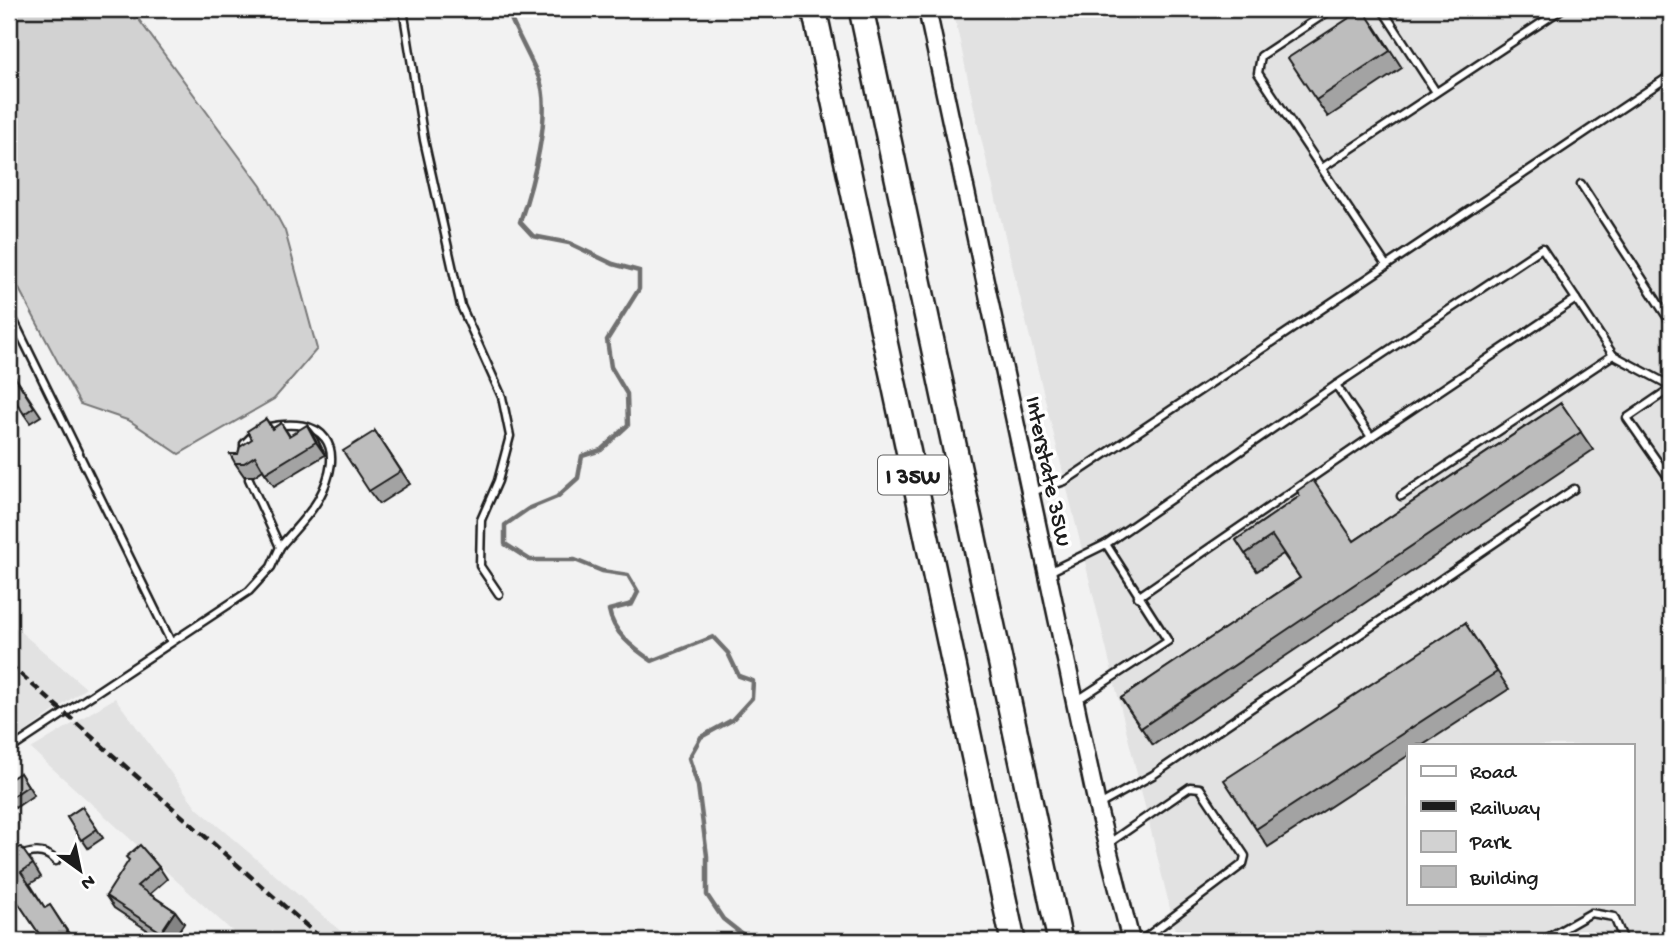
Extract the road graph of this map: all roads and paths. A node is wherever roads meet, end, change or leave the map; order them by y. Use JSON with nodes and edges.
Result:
{"nodes":[{"id":1,"x":403,"y":9,"type":"edge"},
{"id":2,"x":814,"y":9,"type":"edge"},
{"id":3,"x":861,"y":9,"type":"edge"},
{"id":4,"x":927,"y":9,"type":"edge"},
{"id":5,"x":1332,"y":9,"type":"edge"},
{"id":6,"x":1382,"y":9,"type":"edge"},
{"id":7,"x":1562,"y":9,"type":"edge"},
{"id":8,"x":1671,"y":75,"type":"edge"},
{"id":9,"x":1436,"y":92,"type":"junction"},
{"id":10,"x":1322,"y":169,"type":"junction"},
{"id":11,"x":1581,"y":184,"type":"dead end"},
{"id":12,"x":1385,"y":265,"type":"junction"},
{"id":13,"x":1576,"y":299,"type":"junction"},
{"id":14,"x":9,"y":310,"type":"edge"},
{"id":15,"x":1671,"y":323,"type":"edge"},
{"id":16,"x":1613,"y":355,"type":"junction"},
{"id":17,"x":1336,"y":385,"type":"junction"},
{"id":18,"x":1671,"y":387,"type":"edge"},
{"id":19,"x":1371,"y":437,"type":"junction"},
{"id":20,"x":243,"y":463,"type":"edge"},
{"id":21,"x":248,"y":479,"type":"dead end"},
{"id":22,"x":1671,"y":481,"type":"edge"},
{"id":23,"x":1574,"y":489,"type":"dead end"},
{"id":24,"x":1032,"y":492,"type":"junction"},
{"id":25,"x":1401,"y":496,"type":"dead end"},
{"id":26,"x":1106,"y":544,"type":"junction"},
{"id":27,"x":280,"y":547,"type":"junction"},
{"id":28,"x":1048,"y":572,"type":"junction"},
{"id":29,"x":499,"y":594,"type":"dead end"},
{"id":30,"x":1138,"y":597,"type":"junction"},
{"id":31,"x":171,"y":642,"type":"junction"},
{"id":32,"x":1075,"y":702,"type":"junction"},
{"id":33,"x":9,"y":750,"type":"edge"},
{"id":34,"x":1097,"y":806,"type":"junction"},
{"id":35,"x":1107,"y":845,"type":"junction"},
{"id":36,"x":56,"y":861,"type":"dead end"},
{"id":37,"x":9,"y":862,"type":"edge"},
{"id":38,"x":1013,"y":941,"type":"edge"},
{"id":39,"x":1059,"y":941,"type":"edge"},
{"id":40,"x":1131,"y":941,"type":"edge"},
{"id":41,"x":1141,"y":941,"type":"edge"},
{"id":42,"x":1542,"y":941,"type":"edge"},
{"id":43,"x":1624,"y":941,"type":"edge"}],
"edges":[{"from":1,"to":29,"type":"lane"},
{"from":2,"to":38,"type":"highway","number":"I 35W"},
{"from":3,"to":39,"type":"highway","number":"I 35W"},
{"from":4,"to":24,"type":"street","name":"Interstate 35W"},
{"from":5,"to":10,"type":"lane"},
{"from":6,"to":9,"type":"lane"},
{"from":7,"to":9,"type":"lane"},
{"from":8,"to":12,"type":"lane"},
{"from":9,"to":10,"type":"lane"},
{"from":10,"to":12,"type":"lane"},
{"from":11,"to":15,"type":"lane"},
{"from":12,"to":24,"type":"lane"},
{"from":13,"to":16,"type":"lane"},
{"from":13,"to":17,"type":"lane"},
{"from":13,"to":19,"type":"lane"},
{"from":14,"to":31,"type":"lane"},
{"from":16,"to":18,"type":"lane"},
{"from":16,"to":25,"type":"lane"},
{"from":17,"to":19,"type":"lane"},
{"from":17,"to":26,"type":"lane"},
{"from":18,"to":22,"type":"lane"},
{"from":19,"to":30,"type":"lane"},
{"from":20,"to":27,"type":"lane"},
{"from":21,"to":27,"type":"lane"},
{"from":23,"to":34,"type":"lane"},
{"from":24,"to":28,"type":"street","name":"Interstate 35W"},
{"from":26,"to":28,"type":"lane"},
{"from":26,"to":30,"type":"lane"},
{"from":27,"to":31,"type":"lane"},
{"from":28,"to":32,"type":"street","name":"Interstate 35W"},
{"from":30,"to":32,"type":"lane"},
{"from":31,"to":33,"type":"lane"},
{"from":32,"to":34,"type":"street","name":"Interstate 35W"},
{"from":34,"to":35,"type":"street","name":"Interstate 35W"},
{"from":35,"to":40,"type":"street","name":"Interstate 35W"},
{"from":35,"to":41,"type":"lane"},
{"from":36,"to":37,"type":"lane"},
{"from":42,"to":43,"type":"lane"}]}
